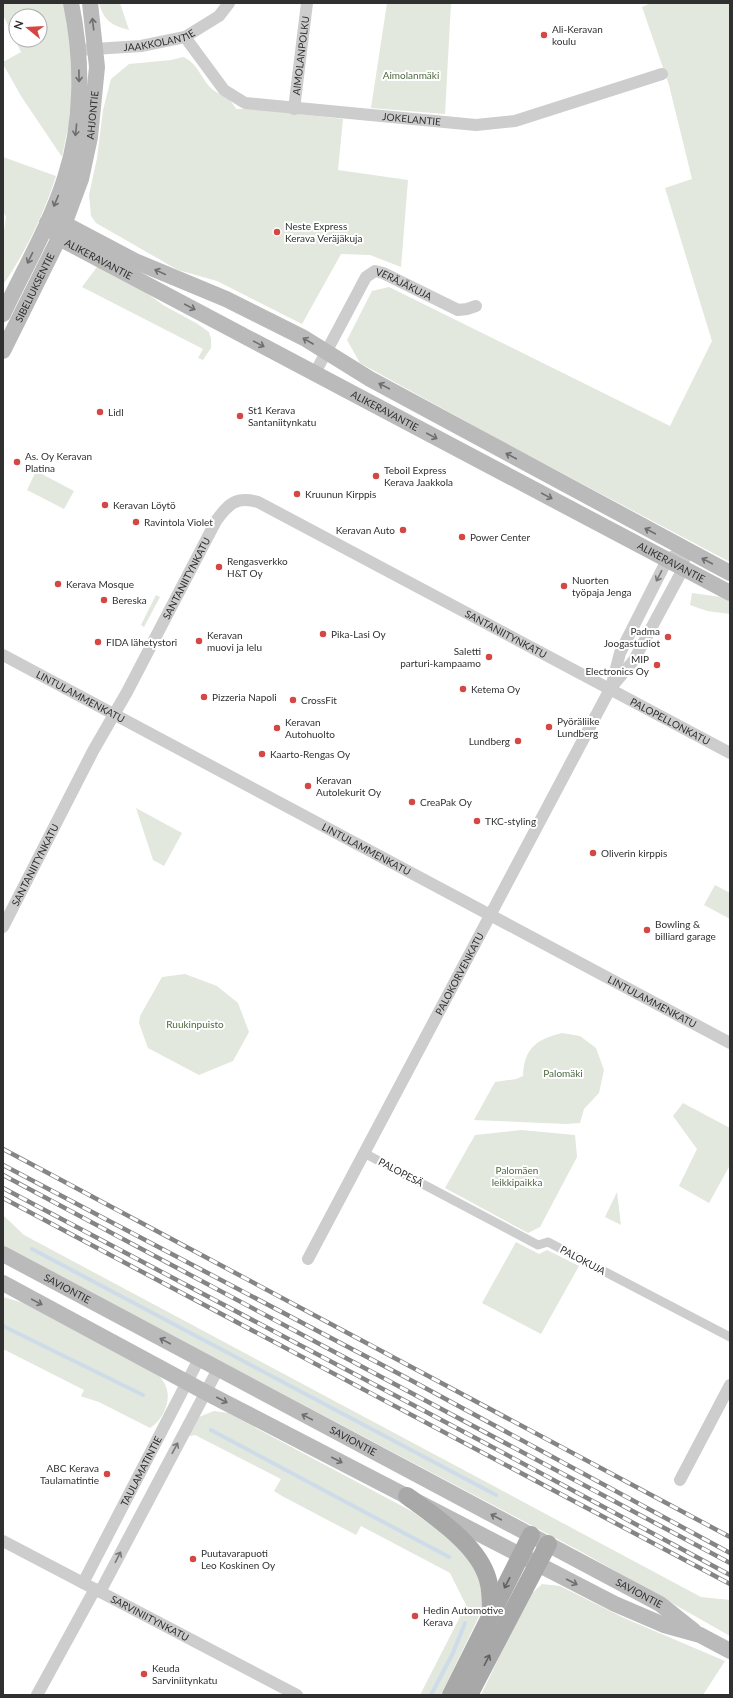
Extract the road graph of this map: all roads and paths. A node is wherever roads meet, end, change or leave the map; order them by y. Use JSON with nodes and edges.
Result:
{"nodes":[{"id":1,"x":71,"y":3,"type":"edge"},
{"id":2,"x":90,"y":3,"type":"edge"},
{"id":3,"x":229,"y":3,"type":"edge"},
{"id":4,"x":307,"y":3,"type":"edge"},
{"id":5,"x":185,"y":37,"type":"junction"},
{"id":6,"x":78,"y":50,"type":"junction"},
{"id":7,"x":96,"y":50,"type":"junction"},
{"id":8,"x":662,"y":74,"type":"dead end"},
{"id":9,"x":294,"y":108,"type":"junction"},
{"id":10,"x":78,"y":160,"type":"junction"},
{"id":11,"x":72,"y":181,"type":"junction"},
{"id":12,"x":47,"y":223,"type":"junction"},
{"id":13,"x":62,"y":231,"type":"junction"},
{"id":14,"x":107,"y":255,"type":"junction"},
{"id":15,"x":476,"y":306,"type":"dead end"},
{"id":16,"x":3,"y":314,"type":"edge"},
{"id":17,"x":3,"y":351,"type":"edge"},
{"id":18,"x":327,"y":351,"type":"junction"},
{"id":19,"x":315,"y":373,"type":"junction"},
{"id":20,"x":685,"y":550,"type":"junction"},
{"id":21,"x":667,"y":560,"type":"junction"},
{"id":22,"x":683,"y":569,"type":"junction"},
{"id":23,"x":730,"y":573,"type":"edge"},
{"id":24,"x":730,"y":593,"type":"edge"},
{"id":25,"x":3,"y":655,"type":"edge"},
{"id":26,"x":610,"y":689,"type":"junction"},
{"id":27,"x":114,"y":714,"type":"junction"},
{"id":28,"x":730,"y":752,"type":"edge"},
{"id":29,"x":490,"y":915,"type":"junction"},
{"id":30,"x":3,"y":927,"type":"edge"},
{"id":31,"x":730,"y":1043,"type":"edge"},
{"id":32,"x":364,"y":1153,"type":"junction"},
{"id":33,"x":437,"y":1192,"type":"joint"},
{"id":34,"x":3,"y":1254,"type":"edge"},
{"id":35,"x":308,"y":1259,"type":"dead end"},
{"id":36,"x":3,"y":1283,"type":"edge"},
{"id":37,"x":730,"y":1337,"type":"edge"},
{"id":38,"x":199,"y":1359,"type":"junction"},
{"id":39,"x":218,"y":1369,"type":"junction"},
{"id":40,"x":187,"y":1382,"type":"junction"},
{"id":41,"x":730,"y":1385,"type":"edge"},
{"id":42,"x":205,"y":1392,"type":"junction"},
{"id":43,"x":680,"y":1480,"type":"dead end"},
{"id":44,"x":406,"y":1496,"type":"junction"},
{"id":45,"x":531,"y":1535,"type":"junction"},
{"id":46,"x":3,"y":1540,"type":"edge"},
{"id":47,"x":548,"y":1544,"type":"junction"},
{"id":48,"x":520,"y":1556,"type":"junction"},
{"id":49,"x":537,"y":1564,"type":"junction"},
{"id":50,"x":83,"y":1583,"type":"junction"},
{"id":51,"x":98,"y":1590,"type":"junction"},
{"id":52,"x":491,"y":1615,"type":"junction"},
{"id":53,"x":700,"y":1635,"type":"junction"},
{"id":54,"x":727,"y":1649,"type":"edge"},
{"id":55,"x":37,"y":1695,"type":"edge"},
{"id":56,"x":297,"y":1695,"type":"edge"},
{"id":57,"x":451,"y":1695,"type":"edge"},
{"id":58,"x":469,"y":1695,"type":"edge"}],
"edges":[{"from":1,"to":6,"type":"main road","name":"AHJONTIE"},
{"from":7,"to":2,"type":"main road","name":"AHJONTIE","one_way":true},
{"from":3,"to":5,"type":"street","name":"JAAKKOLANTIE"},
{"from":4,"to":9,"type":"street","name":"AIMOLANPOLKU"},
{"from":5,"to":7,"type":"street","name":"JAAKKOLANTIE"},
{"from":5,"to":9,"type":"street","name":"JOKELANTIE"},
{"from":6,"to":7,"type":"street","name":"JAAKKOLANTIE"},
{"from":6,"to":10,"type":"main road","name":"AHJONTIE","one_way":true},
{"from":7,"to":10,"type":"main road","name":"AHJONTIE"},
{"from":8,"to":9,"type":"street","name":"JOKELANTIE"},
{"from":10,"to":11,"type":"main road","name":"AHJONTIE"},
{"from":11,"to":12,"type":"main road","name":"AHJONTIE","one_way":true},
{"from":11,"to":13,"type":"main road","name":"AHJONTIE"},
{"from":12,"to":13,"type":"main road","name":"ALIKERAVANTIE"},
{"from":12,"to":16,"type":"main road","name":"SIBELIUKSENTIE","one_way":true},
{"from":13,"to":14,"type":"main road","name":"ALIKERAVANTIE"},
{"from":13,"to":17,"type":"main road","name":"SIBELIUKSENTIE"},
{"from":18,"to":14,"type":"main road","name":"ALIKERAVANTIE","one_way":true},
{"from":14,"to":19,"type":"main road","name":"ALIKERAVANTIE","one_way":true},
{"from":15,"to":18,"type":"street","name":"VERÄJÄKUJA"},
{"from":18,"to":19,"type":"street","name":"VERÄJÄKUJA"},
{"from":20,"to":18,"type":"main road","name":"ALIKERAVANTIE","one_way":true},
{"from":19,"to":21,"type":"main road","name":"ALIKERAVANTIE","one_way":true},
{"from":20,"to":21,"type":"street"},
{"from":20,"to":22,"type":"street","name":"PALOKORVENKATU"},
{"from":23,"to":20,"type":"main road","name":"ALIKERAVANTIE","one_way":true},
{"from":21,"to":22,"type":"main road","name":"ALIKERAVANTIE"},
{"from":21,"to":26,"type":"street","name":"PALOKORVENKATU","one_way":true},
{"from":22,"to":24,"type":"main road","name":"ALIKERAVANTIE"},
{"from":22,"to":26,"type":"street","name":"PALOKORVENKATU"},
{"from":25,"to":27,"type":"street","name":"LINTULAMMENKATU"},
{"from":26,"to":27,"type":"street","name":"SANTANIITYNKATU"},
{"from":26,"to":28,"type":"street","name":"PALOPELLONKATU"},
{"from":26,"to":29,"type":"street","name":"PALOKORVENKATU"},
{"from":27,"to":29,"type":"street","name":"LINTULAMMENKATU"},
{"from":27,"to":30,"type":"street","name":"SANTANIITYNKATU"},
{"from":29,"to":31,"type":"street","name":"LINTULAMMENKATU"},
{"from":29,"to":32,"type":"street","name":"PALOKORVENKATU"},
{"from":32,"to":33,"type":"street","name":"PALOPESÄ"},
{"from":32,"to":35,"type":"street","name":"PALOKORVENKATU"},
{"from":33,"to":37,"type":"street","name":"PALOKUJA"},
{"from":38,"to":34,"type":"main road","name":"SAVIONTIE","one_way":true},
{"from":36,"to":40,"type":"main road","name":"SAVIONTIE","one_way":true},
{"from":38,"to":39,"type":"main road","name":"SAVIONTIE"},
{"from":38,"to":40,"type":"street","name":"TAULAMATINTIE"},
{"from":39,"to":42,"type":"street","name":"TAULAMATINTIE"},
{"from":45,"to":39,"type":"main road","name":"SAVIONTIE","one_way":true},
{"from":40,"to":42,"type":"main road","name":"SAVIONTIE"},
{"from":40,"to":50,"type":"street","name":"TAULAMATINTIE"},
{"from":41,"to":43,"type":"street"},
{"from":42,"to":44,"type":"main road","name":"SAVIONTIE","one_way":true},
{"from":51,"to":42,"type":"street","name":"TAULAMATINTIE","one_way":true},
{"from":44,"to":48,"type":"main road","name":"SAVIONTIE"},
{"from":44,"to":52,"type":"main road"},
{"from":45,"to":47,"type":"main road","name":"SAVIONTIE"},
{"from":45,"to":48,"type":"main road"},
{"from":46,"to":50,"type":"street","name":"SARVINIITYNKATU"},
{"from":47,"to":49,"type":"main road"},
{"from":47,"to":53,"type":"main road","name":"SAVIONTIE"},
{"from":48,"to":49,"type":"main road","name":"SAVIONTIE"},
{"from":48,"to":52,"type":"main road","one_way":true},
{"from":49,"to":53,"type":"main road","name":"SAVIONTIE","one_way":true},
{"from":58,"to":49,"type":"main road","one_way":true},
{"from":50,"to":51,"type":"street","name":"SARVINIITYNKATU"},
{"from":51,"to":55,"type":"street","name":"TAULAMATINTIE"},
{"from":51,"to":56,"type":"street","name":"SARVINIITYNKATU"},
{"from":52,"to":57,"type":"main road"},
{"from":53,"to":54,"type":"main road","name":"SAVIONTIE"}]}
